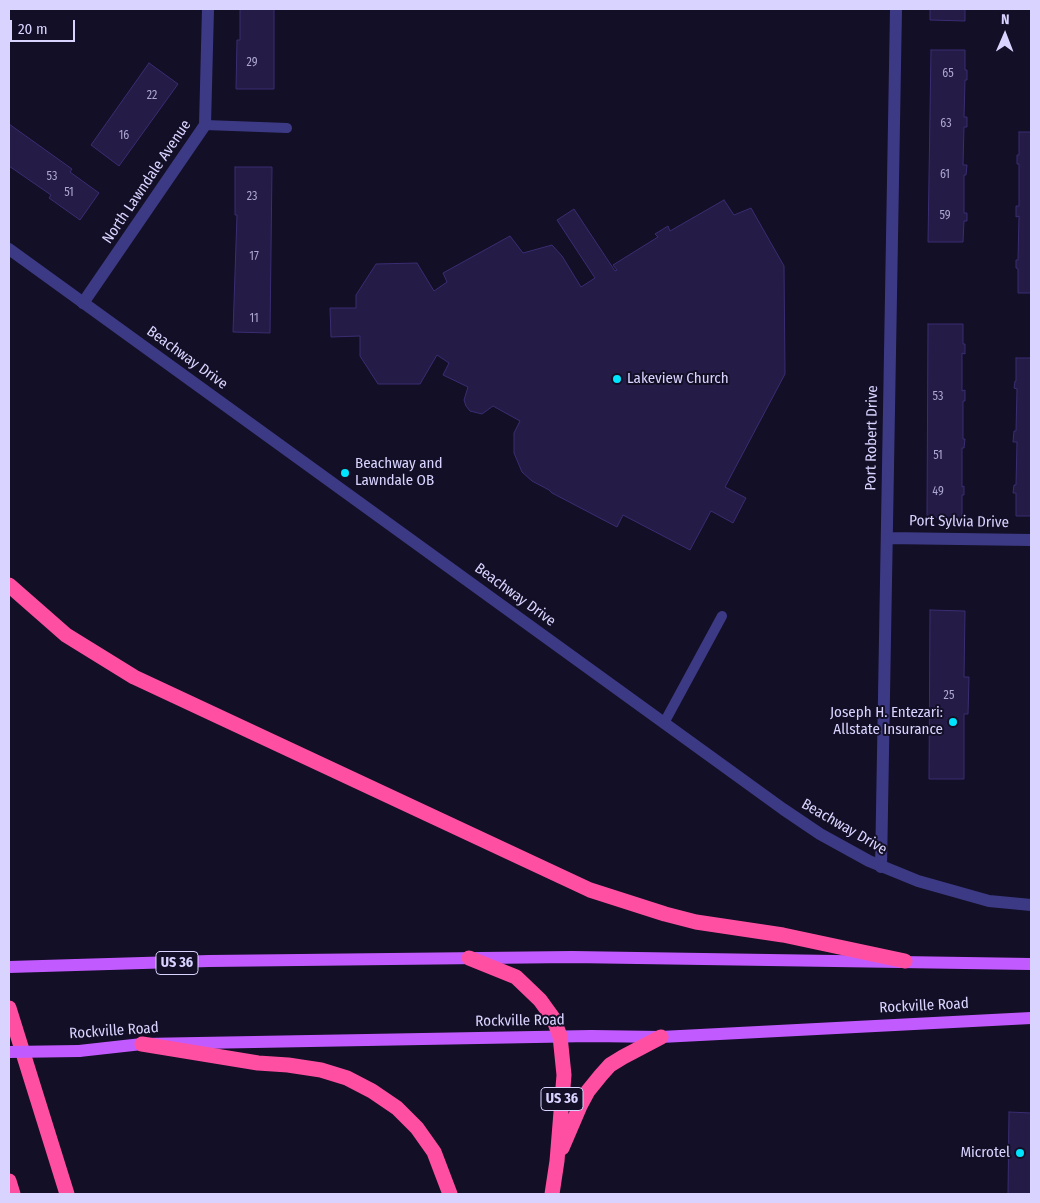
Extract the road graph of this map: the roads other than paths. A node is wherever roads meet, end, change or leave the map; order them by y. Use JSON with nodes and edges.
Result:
{"nodes":[{"id":1,"x":208,"y":9,"type":"edge"},
{"id":2,"x":896,"y":9,"type":"edge"},
{"id":3,"x":205,"y":125,"type":"junction"},
{"id":4,"x":287,"y":128,"type":"dead end"},
{"id":5,"x":9,"y":249,"type":"edge"},
{"id":6,"x":83,"y":303,"type":"junction"},
{"id":7,"x":887,"y":538,"type":"junction"},
{"id":8,"x":1031,"y":540,"type":"edge"},
{"id":9,"x":9,"y":585,"type":"edge"},
{"id":10,"x":722,"y":616,"type":"dead end"},
{"id":11,"x":664,"y":723,"type":"junction"},
{"id":12,"x":881,"y":867,"type":"junction"},
{"id":13,"x":1031,"y":905,"type":"edge"},
{"id":14,"x":468,"y":958,"type":"junction"},
{"id":15,"x":905,"y":961,"type":"junction"},
{"id":16,"x":1031,"y":964,"type":"edge"},
{"id":17,"x":9,"y":967,"type":"edge"},
{"id":18,"x":9,"y":1008,"type":"edge"},
{"id":19,"x":1031,"y":1018,"type":"edge"},
{"id":20,"x":560,"y":1036,"type":"junction"},
{"id":21,"x":661,"y":1037,"type":"junction"},
{"id":22,"x":142,"y":1044,"type":"junction"},
{"id":23,"x":9,"y":1052,"type":"edge"},
{"id":24,"x":557,"y":1161,"type":"junction"},
{"id":25,"x":9,"y":1181,"type":"edge"},
{"id":26,"x":13,"y":1194,"type":"edge"},
{"id":27,"x":67,"y":1194,"type":"edge"},
{"id":28,"x":450,"y":1194,"type":"edge"},
{"id":29,"x":552,"y":1194,"type":"edge"}],
"edges":[{"from":1,"to":3,"type":"street","name":"North Lawndale Avenue"},
{"from":2,"to":7,"type":"street","name":"Port Robert Drive"},
{"from":3,"to":4,"type":"lane"},
{"from":3,"to":6,"type":"street","name":"North Lawndale Avenue"},
{"from":5,"to":6,"type":"street","name":"Beachway Drive"},
{"from":6,"to":11,"type":"street","name":"Beachway Drive"},
{"from":7,"to":8,"type":"street","name":"Port Sylvia Drive"},
{"from":7,"to":12,"type":"street","name":"Port Robert Drive"},
{"from":9,"to":15,"type":"highway"},
{"from":10,"to":11,"type":"lane"},
{"from":11,"to":12,"type":"street","name":"Beachway Drive"},
{"from":12,"to":13,"type":"street","name":"Beachway Drive"},
{"from":14,"to":15,"type":"main road"},
{"from":14,"to":17,"type":"main road","number":"US 36"},
{"from":14,"to":20,"type":"highway","number":"US 36"},
{"from":15,"to":16,"type":"main road"},
{"from":18,"to":27,"type":"highway"},
{"from":19,"to":21,"type":"main road","name":"Rockville Road"},
{"from":20,"to":21,"type":"main road","name":"Rockville Road"},
{"from":20,"to":22,"type":"main road","name":"Rockville Road"},
{"from":20,"to":24,"type":"highway","number":"US 36"},
{"from":21,"to":24,"type":"highway"},
{"from":22,"to":23,"type":"main road","name":"Rockville Road","bridge":true},
{"from":22,"to":28,"type":"highway"},
{"from":24,"to":29,"type":"highway","number":"US 36"},
{"from":25,"to":26,"type":"highway"}]}
